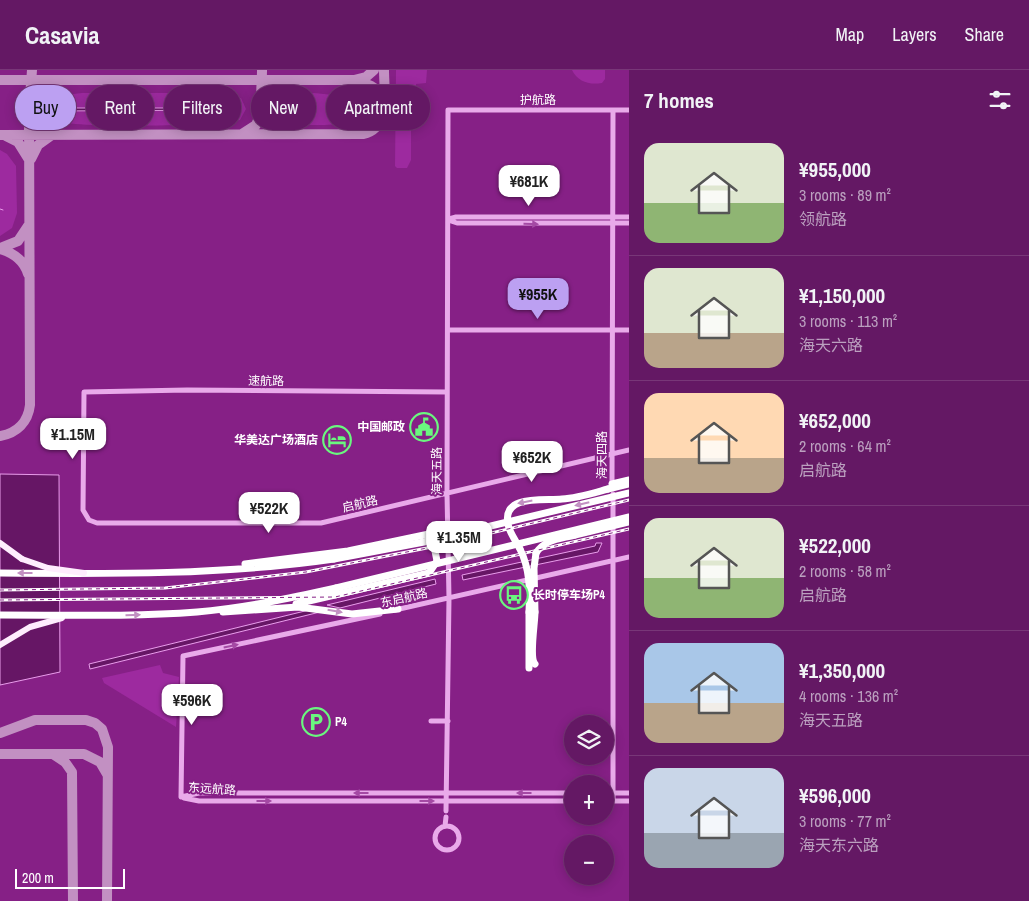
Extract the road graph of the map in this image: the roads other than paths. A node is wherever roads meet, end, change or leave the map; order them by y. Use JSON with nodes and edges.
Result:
{"nodes":[{"id":1,"x":448,"y":110,"type":"joint"},
{"id":2,"x":613,"y":110,"type":"junction"},
{"id":3,"x":629,"y":110,"type":"edge"},
{"id":4,"x":612,"y":217,"type":"junction"},
{"id":5,"x":629,"y":217,"type":"edge"},
{"id":6,"x":448,"y":220,"type":"junction"},
{"id":7,"x":612,"y":224,"type":"junction"},
{"id":8,"x":629,"y":224,"type":"edge"},
{"id":9,"x":448,"y":330,"type":"junction"},
{"id":10,"x":612,"y":330,"type":"junction"},
{"id":11,"x":629,"y":330,"type":"edge"},
{"id":12,"x":447,"y":392,"type":"junction"},
{"id":13,"x":629,"y":450,"type":"edge"},
{"id":14,"x":612,"y":454,"type":"junction"},
{"id":15,"x":629,"y":480,"type":"edge"},
{"id":16,"x":629,"y":484,"type":"edge"},
{"id":17,"x":610,"y":486,"type":"junction"},
{"id":18,"x":447,"y":493,"type":"junction"},
{"id":19,"x":629,"y":493,"type":"edge"},
{"id":20,"x":629,"y":517,"type":"edge"},
{"id":21,"x":89,"y":520,"type":"joint"},
{"id":22,"x":629,"y":522,"type":"edge"},
{"id":23,"x":448,"y":530,"type":"junction"},
{"id":24,"x":421,"y":535,"type":"junction"},
{"id":25,"x":0,"y":543,"type":"edge"},
{"id":26,"x":0,"y":548,"type":"edge"},
{"id":27,"x":629,"y":557,"type":"edge"},
{"id":28,"x":22,"y":559,"type":"junction"},
{"id":29,"x":614,"y":560,"type":"junction"},
{"id":30,"x":188,"y":571,"type":"junction"},
{"id":31,"x":0,"y":573,"type":"edge"},
{"id":32,"x":84,"y":574,"type":"junction"},
{"id":33,"x":449,"y":598,"type":"junction"},
{"id":34,"x":284,"y":607,"type":"junction"},
{"id":35,"x":398,"y":609,"type":"junction"},
{"id":36,"x":200,"y":612,"type":"junction"},
{"id":37,"x":532,"y":612,"type":"junction"},
{"id":38,"x":0,"y":615,"type":"edge"},
{"id":39,"x":84,"y":616,"type":"junction"},
{"id":40,"x":1,"y":644,"type":"edge"},
{"id":41,"x":532,"y":666,"type":"dead end"},
{"id":42,"x":431,"y":721,"type":"dead end"},
{"id":43,"x":448,"y":721,"type":"junction"},
{"id":44,"x":614,"y":775,"type":"edge"},
{"id":45,"x":447,"y":793,"type":"junction"},
{"id":46,"x":564,"y":793,"type":"edge"},
{"id":47,"x":614,"y":793,"type":"edge"},
{"id":48,"x":629,"y":793,"type":"edge"},
{"id":49,"x":181,"y":797,"type":"junction"},
{"id":50,"x":447,"y":801,"type":"junction"},
{"id":51,"x":564,"y":801,"type":"edge"},
{"id":52,"x":614,"y":801,"type":"edge"},
{"id":53,"x":629,"y":801,"type":"edge"},
{"id":54,"x":445,"y":826,"type":"junction"}],
"edges":[{"from":1,"to":2,"type":"street","name":"护航路"},
{"from":1,"to":6,"type":"street","name":"海天五路"},
{"from":2,"to":3,"type":"street","name":"护航路"},
{"from":2,"to":4,"type":"street","name":"海天四路"},
{"from":4,"to":5,"type":"street"},
{"from":4,"to":6,"type":"street"},
{"from":4,"to":7,"type":"street","name":"海天四路"},
{"from":6,"to":7,"type":"street","one_way":true},
{"from":6,"to":9,"type":"street","name":"海天五路"},
{"from":7,"to":8,"type":"street"},
{"from":7,"to":10,"type":"street","name":"海天四路"},
{"from":9,"to":10,"type":"street"},
{"from":9,"to":12,"type":"street","name":"海天五路"},
{"from":10,"to":11,"type":"street"},
{"from":10,"to":14,"type":"street","name":"海天四路"},
{"from":12,"to":18,"type":"street","name":"海天五路"},
{"from":12,"to":21,"type":"street","name":"速航路"},
{"from":13,"to":14,"type":"street","name":"启航路"},
{"from":14,"to":17,"type":"street","name":"海天四路"},
{"from":14,"to":18,"type":"street","name":"启航路"},
{"from":15,"to":17,"type":"highway"},
{"from":16,"to":17,"type":"highway","bridge":true},
{"from":17,"to":29,"type":"street","name":"海天四路"},
{"from":17,"to":37,"type":"highway","one_way":true,"bridge":true},
{"from":18,"to":21,"type":"street","name":"启航路"},
{"from":18,"to":23,"type":"street","name":"海天五路"},
{"from":19,"to":30,"type":"highway","one_way":true,"bridge":true},
{"from":20,"to":36,"type":"highway","bridge":true},
{"from":22,"to":37,"type":"highway","bridge":true},
{"from":23,"to":24,"type":"highway"},
{"from":23,"to":33,"type":"street","name":"海天五路"},
{"from":24,"to":30,"type":"highway"},
{"from":24,"to":34,"type":"highway"},
{"from":25,"to":28,"type":"main road"},
{"from":26,"to":28,"type":"main road"},
{"from":27,"to":29,"type":"street","name":"东启航路"},
{"from":28,"to":32,"type":"main road","bridge":true},
{"from":29,"to":33,"type":"street","name":"东启航路"},
{"from":29,"to":44,"type":"street","name":"海天四路"},
{"from":30,"to":32,"type":"highway"},
{"from":32,"to":31,"type":"highway","one_way":true,"bridge":true},
{"from":33,"to":35,"type":"street","name":"东启航路"},
{"from":33,"to":43,"type":"street","name":"海天五路"},
{"from":34,"to":35,"type":"highway","one_way":true},
{"from":34,"to":36,"type":"highway"},
{"from":49,"to":35,"type":"street","name":"东启航路","one_way":true},
{"from":39,"to":36,"type":"highway","one_way":true},
{"from":37,"to":41,"type":"highway"},
{"from":38,"to":39,"type":"highway"},
{"from":39,"to":40,"type":"main road"},
{"from":42,"to":43,"type":"street"},
{"from":43,"to":45,"type":"street","name":"海天五路"},
{"from":46,"to":45,"type":"street","name":"东远航路","one_way":true},
{"from":45,"to":49,"type":"street","name":"东远航路","one_way":true},
{"from":45,"to":50,"type":"street","name":"海天五路"},
{"from":47,"to":48,"type":"street"},
{"from":49,"to":50,"type":"street","name":"东远航路","one_way":true},
{"from":50,"to":51,"type":"street","name":"东远航路"},
{"from":50,"to":54,"type":"street"},
{"from":52,"to":53,"type":"street"},
{"from":54,"to":54,"type":"street"}]}
